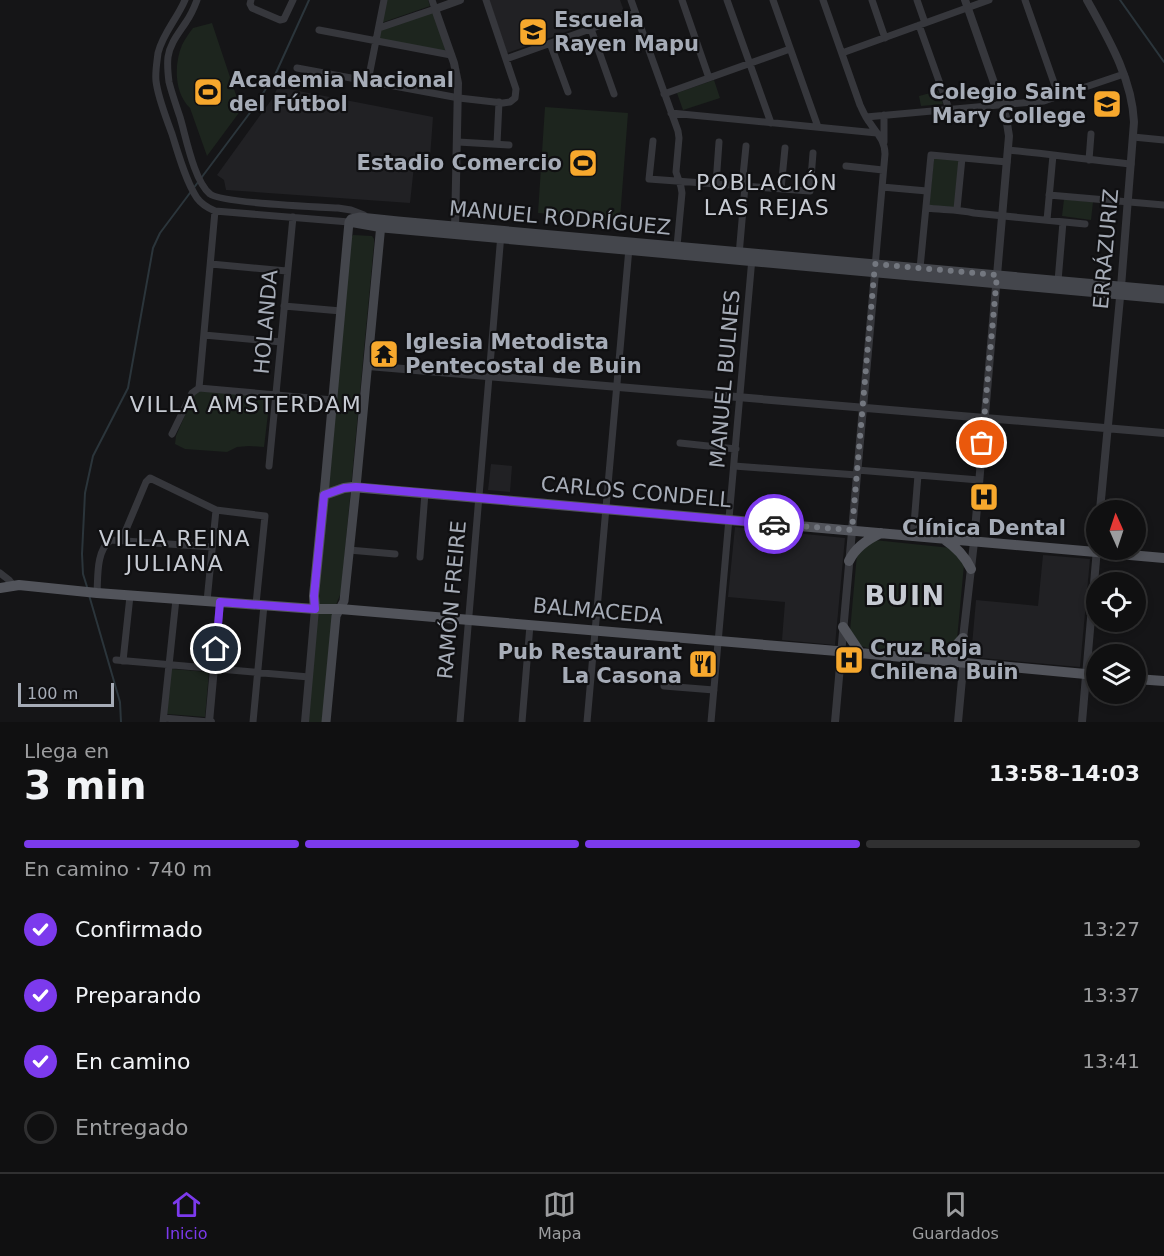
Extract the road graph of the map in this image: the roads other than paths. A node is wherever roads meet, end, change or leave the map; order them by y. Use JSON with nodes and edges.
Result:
{"nodes":[{"id":1,"x":185,"y":0,"type":"edge"},
{"id":2,"x":197,"y":0,"type":"edge"},
{"id":3,"x":251,"y":0,"type":"edge"},
{"id":4,"x":293,"y":0,"type":"edge"},
{"id":5,"x":384,"y":0,"type":"edge"},
{"id":6,"x":460,"y":0,"type":"edge"},
{"id":7,"x":486,"y":0,"type":"edge"},
{"id":8,"x":631,"y":0,"type":"edge"},
{"id":9,"x":682,"y":0,"type":"edge"},
{"id":10,"x":727,"y":0,"type":"edge"},
{"id":11,"x":773,"y":0,"type":"edge"},
{"id":12,"x":823,"y":0,"type":"edge"},
{"id":13,"x":872,"y":0,"type":"edge"},
{"id":14,"x":917,"y":0,"type":"edge"},
{"id":15,"x":989,"y":0,"type":"edge"},
{"id":16,"x":1025,"y":0,"type":"edge"},
{"id":17,"x":1087,"y":0,"type":"edge"},
{"id":18,"x":434,"y":4,"type":"edge"},
{"id":19,"x":966,"y":4,"type":"edge"},
{"id":20,"x":636,"y":13,"type":"junction"},
{"id":21,"x":178,"y":15,"type":"junction"},
{"id":22,"x":187,"y":21,"type":"junction"},
{"id":23,"x":922,"y":24,"type":"junction"},
{"id":24,"x":379,"y":28,"type":"junction"},
{"id":25,"x":591,"y":28,"type":"junction"},
{"id":26,"x":319,"y":30,"type":"dead end"},
{"id":27,"x":885,"y":38,"type":"junction"},
{"id":28,"x":376,"y":41,"type":"junction"},
{"id":29,"x":550,"y":43,"type":"junction"},
{"id":30,"x":790,"y":49,"type":"junction"},
{"id":31,"x":842,"y":53,"type":"junction"},
{"id":32,"x":452,"y":55,"type":"junction"},
{"id":33,"x":506,"y":58,"type":"junction"},
{"id":34,"x":750,"y":64,"type":"junction"},
{"id":35,"x":297,"y":68,"type":"dead end"},
{"id":36,"x":1124,"y":74,"type":"junction"},
{"id":37,"x":709,"y":78,"type":"junction"},
{"id":38,"x":368,"y":81,"type":"junction"},
{"id":39,"x":568,"y":92,"type":"dead end"},
{"id":40,"x":614,"y":94,"type":"dead end"},
{"id":41,"x":664,"y":94,"type":"junction"},
{"id":42,"x":1059,"y":97,"type":"junction"},
{"id":43,"x":459,"y":98,"type":"junction"},
{"id":44,"x":499,"y":102,"type":"junction"},
{"id":45,"x":1002,"y":105,"type":"junction"},
{"id":46,"x":949,"y":109,"type":"junction"},
{"id":47,"x":671,"y":113,"type":"junction"},
{"id":48,"x":884,"y":115,"type":"junction"},
{"id":49,"x":179,"y":116,"type":"junction"},
{"id":50,"x":866,"y":117,"type":"junction"},
{"id":51,"x":167,"y":120,"type":"junction"},
{"id":52,"x":771,"y":123,"type":"junction"},
{"id":53,"x":818,"y":127,"type":"junction"},
{"id":54,"x":877,"y":133,"type":"junction"},
{"id":55,"x":1091,"y":134,"type":"dead end"},
{"id":56,"x":1133,"y":137,"type":"junction"},
{"id":57,"x":1164,"y":140,"type":"edge"},
{"id":58,"x":653,"y":141,"type":"dead end"},
{"id":59,"x":458,"y":142,"type":"junction"},
{"id":60,"x":719,"y":142,"type":"dead end"},
{"id":61,"x":497,"y":144,"type":"junction"},
{"id":62,"x":509,"y":145,"type":"dead end"},
{"id":63,"x":884,"y":145,"type":"junction"},
{"id":64,"x":746,"y":146,"type":"dead end"},
{"id":65,"x":785,"y":148,"type":"dead end"},
{"id":66,"x":1008,"y":150,"type":"junction"},
{"id":67,"x":813,"y":153,"type":"dead end"},
{"id":68,"x":1053,"y":155,"type":"junction"},
{"id":69,"x":962,"y":158,"type":"junction"},
{"id":70,"x":1089,"y":160,"type":"junction"},
{"id":71,"x":1007,"y":162,"type":"junction"},
{"id":72,"x":1131,"y":164,"type":"junction"},
{"id":73,"x":846,"y":166,"type":"dead end"},
{"id":74,"x":883,"y":170,"type":"junction"},
{"id":75,"x":679,"y":181,"type":"junction"},
{"id":76,"x":716,"y":184,"type":"junction"},
{"id":77,"x":744,"y":186,"type":"junction"},
{"id":78,"x":882,"y":187,"type":"junction"},
{"id":79,"x":781,"y":189,"type":"junction"},
{"id":80,"x":927,"y":191,"type":"junction"},
{"id":81,"x":1049,"y":195,"type":"junction"},
{"id":82,"x":1128,"y":202,"type":"junction"},
{"id":83,"x":1164,"y":205,"type":"edge"},
{"id":84,"x":926,"y":208,"type":"junction"},
{"id":85,"x":957,"y":209,"type":"junction"},
{"id":86,"x":215,"y":211,"type":"junction"},
{"id":87,"x":1002,"y":216,"type":"junction"},
{"id":88,"x":292,"y":217,"type":"junction"},
{"id":89,"x":371,"y":218,"type":"junction"},
{"id":90,"x":1047,"y":220,"type":"junction"},
{"id":91,"x":349,"y":222,"type":"junction"},
{"id":92,"x":1063,"y":222,"type":"junction"},
{"id":93,"x":381,"y":224,"type":"junction"},
{"id":94,"x":1085,"y":224,"type":"dead end"},
{"id":95,"x":455,"y":230,"type":"junction"},
{"id":96,"x":501,"y":235,"type":"junction"},
{"id":97,"x":629,"y":246,"type":"junction"},
{"id":98,"x":677,"y":246,"type":"junction"},
{"id":99,"x":739,"y":256,"type":"junction"},
{"id":100,"x":752,"y":257,"type":"junction"},
{"id":101,"x":211,"y":264,"type":"junction"},
{"id":102,"x":875,"y":268,"type":"junction"},
{"id":103,"x":920,"y":268,"type":"junction"},
{"id":104,"x":287,"y":271,"type":"junction"},
{"id":105,"x":996,"y":279,"type":"junction"},
{"id":106,"x":1058,"y":281,"type":"junction"},
{"id":107,"x":1164,"y":290,"type":"edge"},
{"id":108,"x":1121,"y":291,"type":"junction"},
{"id":109,"x":1164,"y":299,"type":"edge"},
{"id":110,"x":284,"y":306,"type":"junction"},
{"id":111,"x":341,"y":311,"type":"junction"},
{"id":112,"x":204,"y":335,"type":"junction"},
{"id":113,"x":281,"y":342,"type":"junction"},
{"id":114,"x":368,"y":366,"type":"junction"},
{"id":115,"x":490,"y":376,"type":"junction"},
{"id":116,"x":617,"y":387,"type":"junction"},
{"id":117,"x":199,"y":388,"type":"junction"},
{"id":118,"x":276,"y":394,"type":"junction"},
{"id":119,"x":740,"y":397,"type":"junction"},
{"id":120,"x":333,"y":400,"type":"junction"},
{"id":121,"x":863,"y":408,"type":"junction"},
{"id":122,"x":984,"y":418,"type":"junction"},
{"id":123,"x":1108,"y":428,"type":"junction"},
{"id":124,"x":1164,"y":433,"type":"edge"},
{"id":125,"x":172,"y":434,"type":"dead end"},
{"id":126,"x":680,"y":443,"type":"dead end"},
{"id":127,"x":736,"y":449,"type":"junction"},
{"id":128,"x":269,"y":466,"type":"dead end"},
{"id":129,"x":734,"y":466,"type":"junction"},
{"id":130,"x":857,"y":473,"type":"junction"},
{"id":131,"x":918,"y":475,"type":"junction"},
{"id":132,"x":979,"y":480,"type":"junction"},
{"id":133,"x":356,"y":487,"type":"junction"},
{"id":134,"x":425,"y":493,"type":"junction"},
{"id":135,"x":324,"y":495,"type":"junction"},
{"id":136,"x":479,"y":498,"type":"junction"},
{"id":137,"x":1101,"y":500,"type":"edge"},
{"id":138,"x":606,"y":509,"type":"junction"},
{"id":139,"x":216,"y":510,"type":"junction"},
{"id":140,"x":730,"y":520,"type":"junction"},
{"id":141,"x":852,"y":530,"type":"junction"},
{"id":142,"x":881,"y":533,"type":"junction"},
{"id":143,"x":913,"y":537,"type":"junction"},
{"id":144,"x":944,"y":539,"type":"junction"},
{"id":145,"x":123,"y":540,"type":"junction"},
{"id":146,"x":974,"y":542,"type":"junction"},
{"id":147,"x":212,"y":547,"type":"junction"},
{"id":148,"x":1086,"y":549,"type":"edge"},
{"id":149,"x":349,"y":550,"type":"junction"},
{"id":150,"x":395,"y":554,"type":"dead end"},
{"id":151,"x":1146,"y":556,"type":"edge"},
{"id":152,"x":420,"y":557,"type":"dead end"},
{"id":153,"x":1164,"y":558,"type":"edge"},
{"id":154,"x":1096,"y":560,"type":"edge"},
{"id":155,"x":849,"y":561,"type":"junction"},
{"id":156,"x":971,"y":569,"type":"junction"},
{"id":157,"x":0,"y":573,"type":"edge"},
{"id":158,"x":12,"y":585,"type":"junction"},
{"id":159,"x":0,"y":588,"type":"edge"},
{"id":160,"x":91,"y":593,"type":"junction"},
{"id":161,"x":130,"y":596,"type":"junction"},
{"id":162,"x":176,"y":599,"type":"junction"},
{"id":163,"x":207,"y":601,"type":"junction"},
{"id":164,"x":220,"y":602,"type":"junction"},
{"id":165,"x":260,"y":605,"type":"junction"},
{"id":166,"x":315,"y":609,"type":"junction"},
{"id":167,"x":340,"y":609,"type":"junction"},
{"id":168,"x":469,"y":620,"type":"junction"},
{"id":169,"x":532,"y":625,"type":"junction"},
{"id":170,"x":843,"y":627,"type":"junction"},
{"id":171,"x":596,"y":630,"type":"junction"},
{"id":172,"x":963,"y":638,"type":"junction"},
{"id":173,"x":719,"y":641,"type":"junction"},
{"id":174,"x":1092,"y":644,"type":"edge"},
{"id":175,"x":841,"y":652,"type":"junction"},
{"id":176,"x":861,"y":654,"type":"junction"},
{"id":177,"x":936,"y":661,"type":"junction"},
{"id":178,"x":962,"y":663,"type":"junction"},
{"id":179,"x":169,"y":665,"type":"junction"},
{"id":180,"x":214,"y":669,"type":"junction"},
{"id":181,"x":258,"y":673,"type":"junction"},
{"id":182,"x":1086,"y":675,"type":"edge"},
{"id":183,"x":309,"y":677,"type":"junction"},
{"id":184,"x":1146,"y":680,"type":"edge"},
{"id":185,"x":1164,"y":681,"type":"edge"},
{"id":186,"x":664,"y":686,"type":"dead end"},
{"id":187,"x":714,"y":690,"type":"junction"},
{"id":188,"x":1086,"y":701,"type":"edge"},
{"id":189,"x":163,"y":720,"type":"edge"},
{"id":190,"x":210,"y":722,"type":"edge"},
{"id":191,"x":254,"y":722,"type":"edge"},
{"id":192,"x":305,"y":722,"type":"edge"},
{"id":193,"x":326,"y":722,"type":"edge"},
{"id":194,"x":460,"y":722,"type":"edge"},
{"id":195,"x":524,"y":722,"type":"edge"},
{"id":196,"x":587,"y":722,"type":"edge"},
{"id":197,"x":711,"y":722,"type":"edge"},
{"id":198,"x":835,"y":722,"type":"edge"},
{"id":199,"x":958,"y":722,"type":"edge"},
{"id":200,"x":1082,"y":722,"type":"edge"}],
"edges":[{"from":1,"to":21,"type":"street"},
{"from":2,"to":22,"type":"street"},
{"from":3,"to":4,"type":"street"},
{"from":5,"to":24,"type":"street"},
{"from":6,"to":18,"type":"street"},
{"from":7,"to":33,"type":"street"},
{"from":8,"to":20,"type":"street"},
{"from":9,"to":37,"type":"street"},
{"from":10,"to":34,"type":"street"},
{"from":11,"to":30,"type":"street"},
{"from":12,"to":31,"type":"street"},
{"from":13,"to":27,"type":"street"},
{"from":14,"to":23,"type":"street"},
{"from":15,"to":19,"type":"street"},
{"from":16,"to":42,"type":"street"},
{"from":17,"to":36,"type":"street","name":"ERRÁZURIZ"},
{"from":18,"to":24,"type":"street"},
{"from":18,"to":32,"type":"street"},
{"from":19,"to":23,"type":"street"},
{"from":19,"to":45,"type":"street"},
{"from":20,"to":25,"type":"street"},
{"from":20,"to":41,"type":"street"},
{"from":21,"to":22,"type":"street"},
{"from":21,"to":51,"type":"street"},
{"from":22,"to":49,"type":"street"},
{"from":23,"to":27,"type":"street"},
{"from":23,"to":46,"type":"street"},
{"from":24,"to":28,"type":"street"},
{"from":25,"to":29,"type":"street"},
{"from":25,"to":40,"type":"street"},
{"from":26,"to":28,"type":"street"},
{"from":27,"to":31,"type":"street"},
{"from":28,"to":32,"type":"street"},
{"from":28,"to":38,"type":"street"},
{"from":29,"to":33,"type":"street"},
{"from":29,"to":39,"type":"street"},
{"from":30,"to":34,"type":"street"},
{"from":30,"to":53,"type":"street"},
{"from":31,"to":50,"type":"street"},
{"from":32,"to":43,"type":"street"},
{"from":33,"to":44,"type":"street"},
{"from":34,"to":37,"type":"street"},
{"from":34,"to":52,"type":"street"},
{"from":35,"to":38,"type":"street"},
{"from":36,"to":42,"type":"street"},
{"from":36,"to":56,"type":"street","name":"ERRÁZURIZ"},
{"from":37,"to":41,"type":"street"},
{"from":38,"to":43,"type":"street"},
{"from":41,"to":47,"type":"street"},
{"from":42,"to":45,"type":"street"},
{"from":43,"to":44,"type":"street"},
{"from":43,"to":59,"type":"street"},
{"from":44,"to":61,"type":"street"},
{"from":45,"to":46,"type":"street"},
{"from":45,"to":66,"type":"street"},
{"from":46,"to":48,"type":"street"},
{"from":47,"to":52,"type":"street"},
{"from":47,"to":75,"type":"street"},
{"from":48,"to":50,"type":"street"},
{"from":48,"to":63,"type":"street"},
{"from":49,"to":51,"type":"street"},
{"from":49,"to":89,"type":"street"},
{"from":50,"to":54,"type":"street"},
{"from":51,"to":86,"type":"street"},
{"from":52,"to":53,"type":"street"},
{"from":53,"to":54,"type":"street"},
{"from":54,"to":63,"type":"street"},
{"from":55,"to":70,"type":"street"},
{"from":56,"to":57,"type":"street"},
{"from":56,"to":72,"type":"street","name":"ERRÁZURIZ"},
{"from":58,"to":75,"type":"street"},
{"from":59,"to":61,"type":"street"},
{"from":59,"to":95,"type":"street"},
{"from":60,"to":76,"type":"street"},
{"from":61,"to":62,"type":"street"},
{"from":63,"to":74,"type":"street"},
{"from":64,"to":77,"type":"street"},
{"from":65,"to":79,"type":"street"},
{"from":66,"to":68,"type":"street"},
{"from":66,"to":71,"type":"street"},
{"from":67,"to":79,"type":"street"},
{"from":68,"to":70,"type":"street"},
{"from":68,"to":81,"type":"street"},
{"from":69,"to":71,"type":"street"},
{"from":69,"to":80,"type":"street"},
{"from":69,"to":85,"type":"street"},
{"from":70,"to":72,"type":"street"},
{"from":71,"to":87,"type":"street"},
{"from":72,"to":82,"type":"street","name":"ERRÁZURIZ"},
{"from":73,"to":74,"type":"street"},
{"from":74,"to":78,"type":"street"},
{"from":75,"to":76,"type":"street"},
{"from":75,"to":98,"type":"street"},
{"from":76,"to":77,"type":"street"},
{"from":77,"to":79,"type":"street"},
{"from":77,"to":99,"type":"street"},
{"from":78,"to":80,"type":"street"},
{"from":78,"to":102,"type":"street"},
{"from":80,"to":84,"type":"street"},
{"from":81,"to":82,"type":"street"},
{"from":81,"to":90,"type":"street"},
{"from":82,"to":83,"type":"street"},
{"from":82,"to":108,"type":"street","name":"ERRÁZURIZ"},
{"from":84,"to":85,"type":"street"},
{"from":84,"to":103,"type":"street"},
{"from":85,"to":87,"type":"street"},
{"from":86,"to":88,"type":"street","name":"MANUEL RODRÍGUEZ"},
{"from":86,"to":101,"type":"street"},
{"from":87,"to":90,"type":"street"},
{"from":87,"to":105,"type":"street"},
{"from":88,"to":91,"type":"street","name":"MANUEL RODRÍGUEZ"},
{"from":88,"to":104,"type":"street","name":"HOLANDA"},
{"from":89,"to":91,"type":"main road","name":"MANUEL RODRÍGUEZ"},
{"from":89,"to":93,"type":"main road","name":"MANUEL RODRÍGUEZ"},
{"from":90,"to":92,"type":"street"},
{"from":91,"to":93,"type":"main road","name":"MANUEL RODRÍGUEZ"},
{"from":91,"to":111,"type":"main road"},
{"from":92,"to":94,"type":"street"},
{"from":92,"to":106,"type":"street"},
{"from":93,"to":95,"type":"main road","name":"MANUEL RODRÍGUEZ"},
{"from":93,"to":114,"type":"main road"},
{"from":95,"to":96,"type":"main road","name":"MANUEL RODRÍGUEZ"},
{"from":96,"to":97,"type":"main road","name":"MANUEL RODRÍGUEZ"},
{"from":96,"to":115,"type":"street","name":"RAMÓN FREIRE"},
{"from":97,"to":98,"type":"main road","name":"MANUEL RODRÍGUEZ"},
{"from":97,"to":99,"type":"main road","name":"MANUEL RODRÍGUEZ"},
{"from":97,"to":116,"type":"street"},
{"from":98,"to":99,"type":"main road","name":"MANUEL RODRÍGUEZ"},
{"from":99,"to":100,"type":"main road","name":"MANUEL RODRÍGUEZ"},
{"from":100,"to":102,"type":"main road","name":"MANUEL RODRÍGUEZ"},
{"from":100,"to":119,"type":"street","name":"MANUEL BULNES"},
{"from":101,"to":104,"type":"street"},
{"from":101,"to":112,"type":"street"},
{"from":102,"to":103,"type":"main road","name":"MANUEL RODRÍGUEZ"},
{"from":102,"to":105,"type":"main road","name":"MANUEL RODRÍGUEZ"},
{"from":102,"to":121,"type":"street"},
{"from":103,"to":105,"type":"main road","name":"MANUEL RODRÍGUEZ"},
{"from":104,"to":110,"type":"street","name":"HOLANDA"},
{"from":105,"to":106,"type":"main road","name":"MANUEL RODRÍGUEZ"},
{"from":105,"to":108,"type":"main road","name":"MANUEL RODRÍGUEZ"},
{"from":105,"to":122,"type":"street"},
{"from":106,"to":108,"type":"main road","name":"MANUEL RODRÍGUEZ"},
{"from":107,"to":108,"type":"main road","name":"MANUEL RODRÍGUEZ"},
{"from":108,"to":109,"type":"main road","name":"MANUEL RODRÍGUEZ"},
{"from":108,"to":123,"type":"street","name":"ERRÁZURIZ"},
{"from":110,"to":111,"type":"street"},
{"from":110,"to":113,"type":"street","name":"HOLANDA"},
{"from":111,"to":120,"type":"main road"},
{"from":112,"to":113,"type":"street"},
{"from":112,"to":117,"type":"street"},
{"from":113,"to":118,"type":"street","name":"HOLANDA"},
{"from":114,"to":115,"type":"street"},
{"from":114,"to":133,"type":"main road"},
{"from":115,"to":116,"type":"street"},
{"from":115,"to":136,"type":"street","name":"RAMÓN FREIRE"},
{"from":116,"to":119,"type":"street"},
{"from":116,"to":138,"type":"street"},
{"from":117,"to":118,"type":"street"},
{"from":117,"to":125,"type":"street"},
{"from":118,"to":120,"type":"street"},
{"from":118,"to":128,"type":"street","name":"HOLANDA"},
{"from":119,"to":121,"type":"street"},
{"from":119,"to":127,"type":"street","name":"MANUEL BULNES"},
{"from":120,"to":135,"type":"main road"},
{"from":121,"to":122,"type":"street"},
{"from":121,"to":130,"type":"street"},
{"from":122,"to":123,"type":"street"},
{"from":122,"to":132,"type":"street"},
{"from":123,"to":124,"type":"street"},
{"from":123,"to":137,"type":"street","name":"ERRÁZURIZ"},
{"from":126,"to":127,"type":"street"},
{"from":127,"to":129,"type":"street","name":"MANUEL BULNES"},
{"from":129,"to":130,"type":"street"},
{"from":129,"to":140,"type":"street","name":"MANUEL BULNES"},
{"from":130,"to":131,"type":"street"},
{"from":130,"to":141,"type":"street"},
{"from":131,"to":132,"type":"street"},
{"from":131,"to":143,"type":"street"},
{"from":132,"to":146,"type":"street"},
{"from":133,"to":134,"type":"main road","name":"CARLOS CONDELL"},
{"from":133,"to":135,"type":"main road","name":"CARLOS CONDELL"},
{"from":133,"to":149,"type":"main road"},
{"from":134,"to":136,"type":"main road","name":"CARLOS CONDELL"},
{"from":134,"to":152,"type":"street"},
{"from":135,"to":166,"type":"main road"},
{"from":136,"to":138,"type":"main road","name":"CARLOS CONDELL"},
{"from":136,"to":168,"type":"street","name":"RAMÓN FREIRE"},
{"from":138,"to":140,"type":"main road","name":"CARLOS CONDELL"},
{"from":138,"to":171,"type":"street"},
{"from":139,"to":145,"type":"street"},
{"from":139,"to":147,"type":"street"},
{"from":139,"to":165,"type":"street"},
{"from":140,"to":141,"type":"main road","name":"CARLOS CONDELL"},
{"from":140,"to":173,"type":"street","name":"MANUEL BULNES"},
{"from":141,"to":142,"type":"main road","name":"CARLOS CONDELL"},
{"from":141,"to":155,"type":"street"},
{"from":142,"to":143,"type":"main road","name":"CARLOS CONDELL"},
{"from":142,"to":155,"type":"main road"},
{"from":143,"to":144,"type":"main road","name":"CARLOS CONDELL"},
{"from":144,"to":146,"type":"main road","name":"CARLOS CONDELL"},
{"from":144,"to":156,"type":"main road"},
{"from":145,"to":147,"type":"street"},
{"from":145,"to":160,"type":"street"},
{"from":146,"to":148,"type":"main road","name":"CARLOS CONDELL"},
{"from":146,"to":156,"type":"street"},
{"from":147,"to":163,"type":"street"},
{"from":149,"to":150,"type":"street"},
{"from":149,"to":167,"type":"main road"},
{"from":151,"to":153,"type":"main road","name":"CARLOS CONDELL"},
{"from":154,"to":174,"type":"street"},
{"from":155,"to":170,"type":"street"},
{"from":156,"to":172,"type":"street"},
{"from":157,"to":158,"type":"street"},
{"from":158,"to":159,"type":"main road","name":"BALMACEDA"},
{"from":158,"to":160,"type":"main road","name":"BALMACEDA"},
{"from":160,"to":161,"type":"main road","name":"BALMACEDA"},
{"from":161,"to":162,"type":"main road","name":"BALMACEDA"},
{"from":161,"to":179,"type":"street"},
{"from":162,"to":163,"type":"main road","name":"BALMACEDA"},
{"from":162,"to":179,"type":"street"},
{"from":163,"to":164,"type":"main road","name":"BALMACEDA"},
{"from":164,"to":165,"type":"main road","name":"BALMACEDA"},
{"from":164,"to":180,"type":"street"},
{"from":165,"to":166,"type":"main road","name":"BALMACEDA"},
{"from":165,"to":181,"type":"street"},
{"from":166,"to":167,"type":"main road","name":"BALMACEDA"},
{"from":166,"to":183,"type":"street"},
{"from":167,"to":168,"type":"main road","name":"BALMACEDA"},
{"from":167,"to":193,"type":"main road"},
{"from":168,"to":169,"type":"main road","name":"BALMACEDA"},
{"from":168,"to":194,"type":"street","name":"RAMÓN FREIRE"},
{"from":169,"to":171,"type":"main road","name":"BALMACEDA"},
{"from":169,"to":195,"type":"street"},
{"from":170,"to":175,"type":"street"},
{"from":170,"to":176,"type":"main road"},
{"from":171,"to":173,"type":"main road","name":"BALMACEDA"},
{"from":171,"to":196,"type":"street"},
{"from":172,"to":177,"type":"main road"},
{"from":172,"to":178,"type":"street"},
{"from":173,"to":175,"type":"main road","name":"BALMACEDA"},
{"from":173,"to":187,"type":"street","name":"MANUEL BULNES"},
{"from":175,"to":176,"type":"main road","name":"BALMACEDA"},
{"from":175,"to":198,"type":"street"},
{"from":176,"to":177,"type":"main road","name":"BALMACEDA"},
{"from":177,"to":178,"type":"main road","name":"BALMACEDA"},
{"from":178,"to":182,"type":"main road","name":"BALMACEDA"},
{"from":178,"to":199,"type":"street"},
{"from":179,"to":180,"type":"street"},
{"from":179,"to":189,"type":"street"},
{"from":180,"to":181,"type":"street"},
{"from":180,"to":190,"type":"street"},
{"from":181,"to":183,"type":"street"},
{"from":181,"to":191,"type":"street"},
{"from":183,"to":192,"type":"street"},
{"from":184,"to":185,"type":"main road"},
{"from":186,"to":187,"type":"street"},
{"from":187,"to":197,"type":"street","name":"MANUEL BULNES"},
{"from":188,"to":200,"type":"street"},
{"from":189,"to":190,"type":"street"}]}
